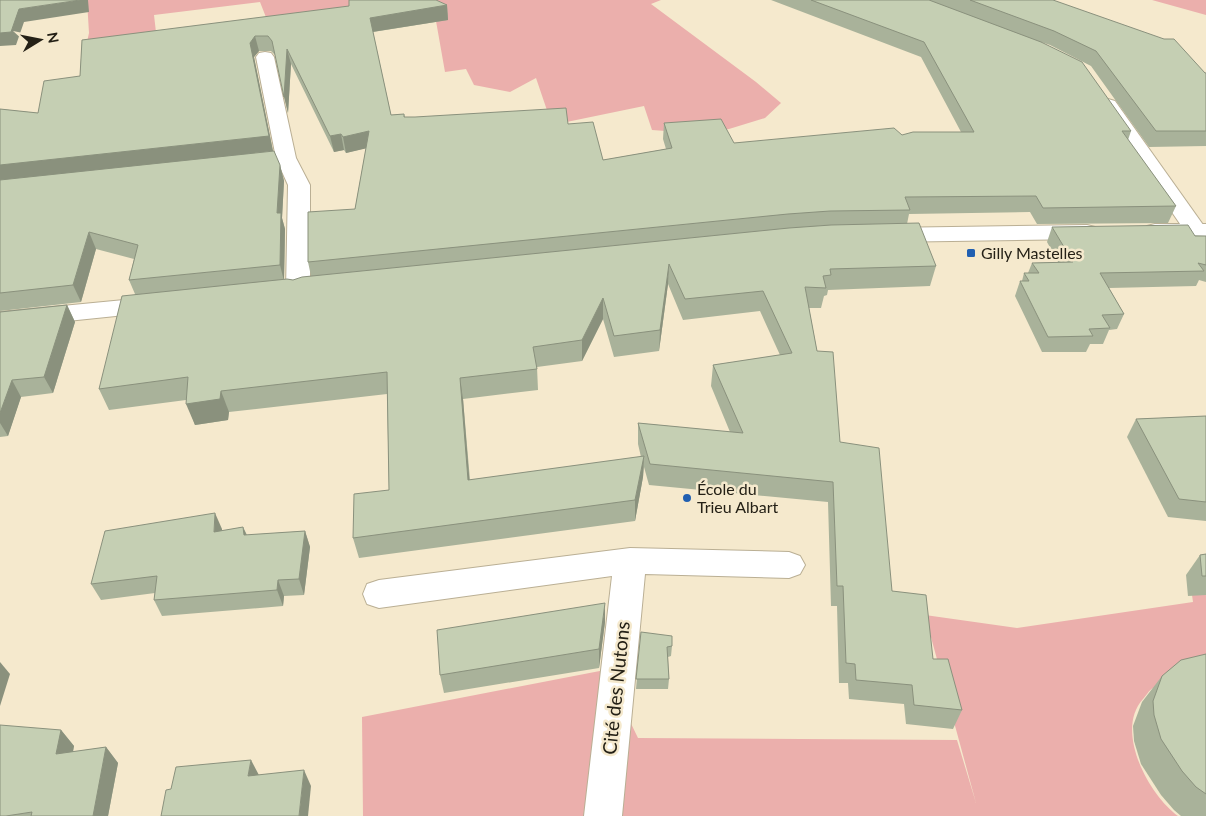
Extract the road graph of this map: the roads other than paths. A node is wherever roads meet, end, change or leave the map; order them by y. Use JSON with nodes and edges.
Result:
{"nodes":[{"id":1,"x":265,"y":57,"type":"dead end"},
{"id":2,"x":1095,"y":87,"type":"edge"},
{"id":3,"x":286,"y":158,"type":"junction"},
{"id":4,"x":217,"y":165,"type":"edge"},
{"id":5,"x":866,"y":235,"type":"edge"},
{"id":6,"x":1203,"y":235,"type":"edge"},
{"id":7,"x":297,"y":291,"type":"edge"},
{"id":8,"x":178,"y":303,"type":"edge"},
{"id":9,"x":0,"y":320,"type":"edge"},
{"id":10,"x":630,"y":560,"type":"junction"},
{"id":11,"x":789,"y":565,"type":"dead end"},
{"id":12,"x":379,"y":594,"type":"dead end"},
{"id":13,"x":603,"y":816,"type":"edge"}],
"edges":[{"from":1,"to":3,"type":"street"},
{"from":2,"to":6,"type":"street"},
{"from":3,"to":4,"type":"street"},
{"from":3,"to":7,"type":"street"},
{"from":5,"to":6,"type":"street"},
{"from":8,"to":9,"type":"street"},
{"from":10,"to":11,"type":"street"},
{"from":10,"to":12,"type":"street"},
{"from":10,"to":13,"type":"street","name":"Cité des Nutons"}]}
